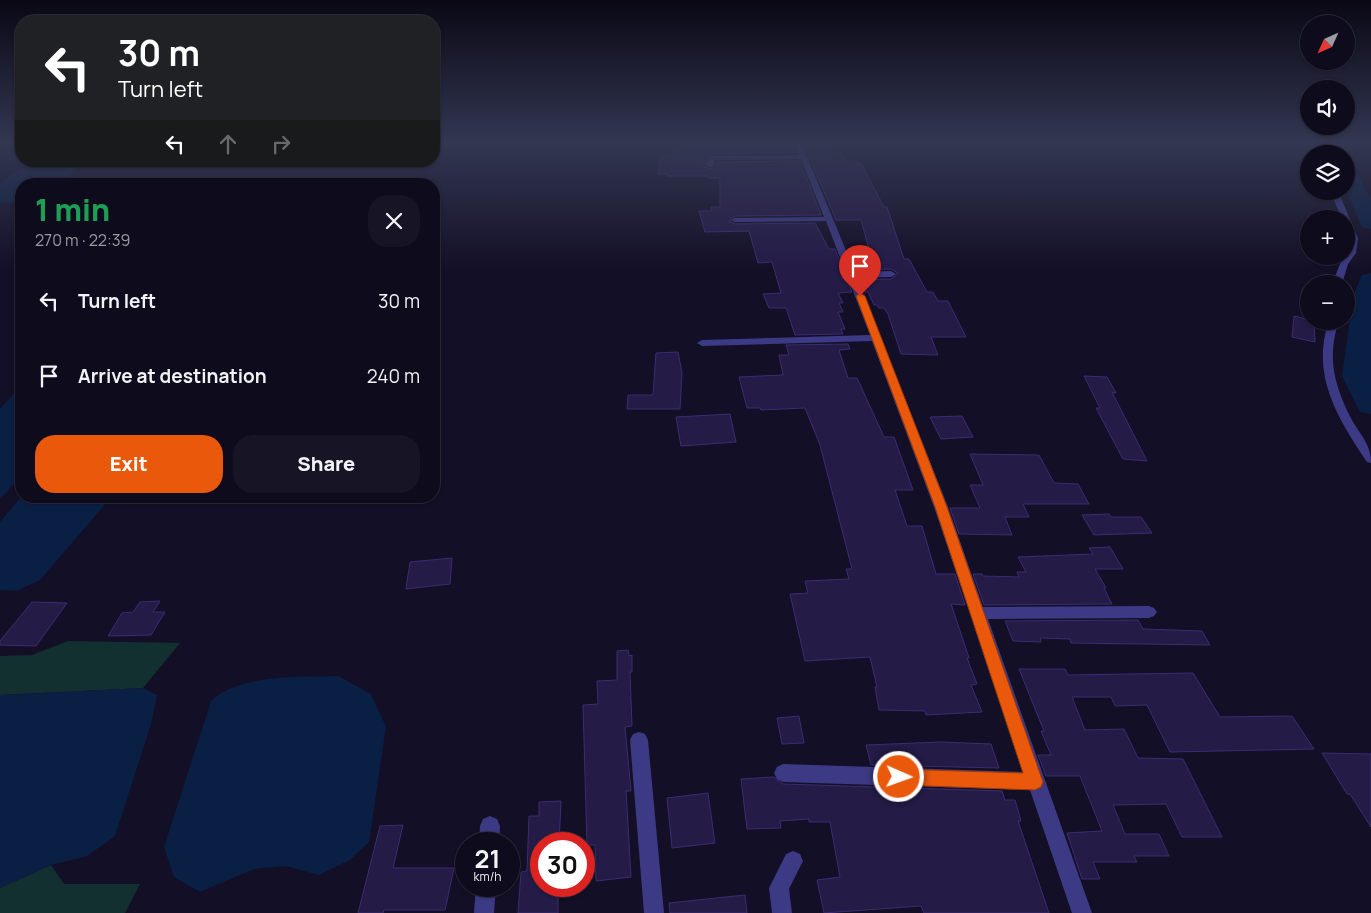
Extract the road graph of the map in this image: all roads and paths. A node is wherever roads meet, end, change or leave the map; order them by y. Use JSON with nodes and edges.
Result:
{"nodes":[{"id":1,"x":814,"y":185,"type":"edge"},
{"id":2,"x":1338,"y":200,"type":"edge"},
{"id":3,"x":828,"y":219,"type":"junction"},
{"id":4,"x":735,"y":220,"type":"dead end"},
{"id":5,"x":891,"y":274,"type":"dead end"},
{"id":6,"x":852,"y":275,"type":"junction"},
{"id":7,"x":1340,"y":275,"type":"edge"},
{"id":8,"x":1331,"y":330,"type":"edge"},
{"id":9,"x":876,"y":338,"type":"junction"},
{"id":10,"x":702,"y":343,"type":"dead end"},
{"id":11,"x":1371,"y":459,"type":"edge"},
{"id":12,"x":1149,"y":612,"type":"dead end"},
{"id":13,"x":976,"y":613,"type":"junction"},
{"id":14,"x":639,"y":740,"type":"dead end"},
{"id":15,"x":783,"y":773,"type":"dead end"},
{"id":16,"x":1035,"y":782,"type":"junction"},
{"id":17,"x":793,"y":861,"type":"dead end"},
{"id":18,"x":485,"y":897,"type":"edge"},
{"id":19,"x":484,"y":913,"type":"edge"},
{"id":20,"x":654,"y":913,"type":"edge"},
{"id":21,"x":782,"y":913,"type":"edge"},
{"id":22,"x":1082,"y":913,"type":"edge"}],
"edges":[{"from":1,"to":3,"type":"street"},
{"from":2,"to":7,"type":"street"},
{"from":3,"to":4,"type":"street"},
{"from":3,"to":6,"type":"street"},
{"from":5,"to":6,"type":"street"},
{"from":6,"to":9,"type":"street"},
{"from":8,"to":11,"type":"street"},
{"from":9,"to":10,"type":"street"},
{"from":9,"to":13,"type":"street"},
{"from":12,"to":13,"type":"street"},
{"from":13,"to":16,"type":"street"},
{"from":14,"to":20,"type":"street"},
{"from":15,"to":16,"type":"street"},
{"from":16,"to":22,"type":"street"},
{"from":17,"to":21,"type":"street"},
{"from":18,"to":19,"type":"street"}]}
